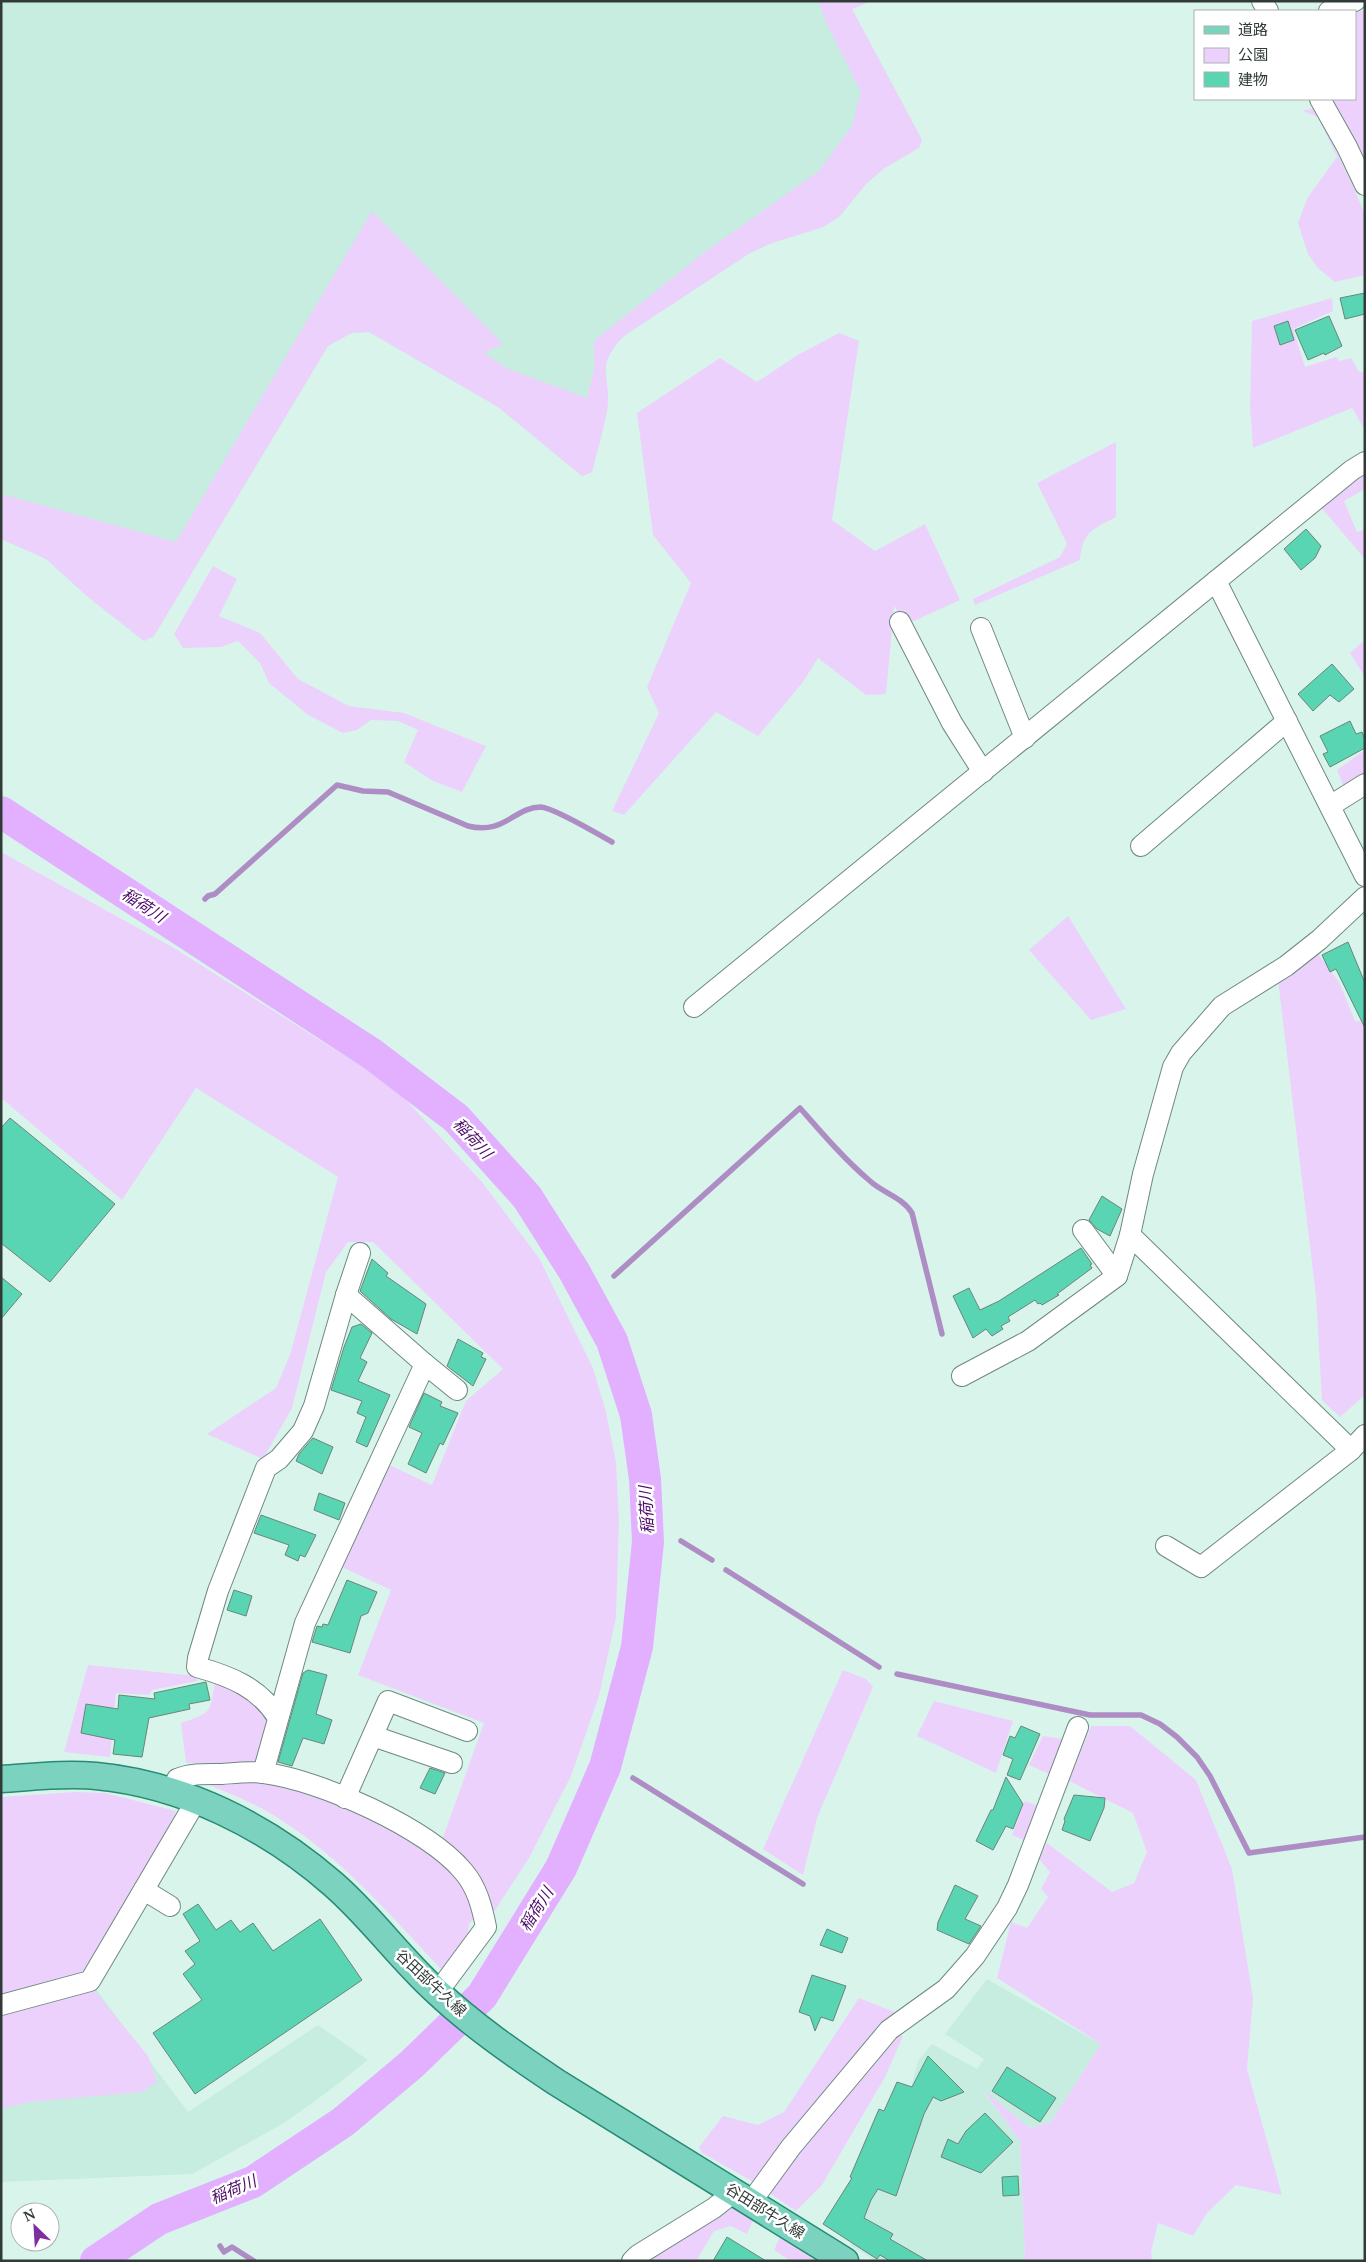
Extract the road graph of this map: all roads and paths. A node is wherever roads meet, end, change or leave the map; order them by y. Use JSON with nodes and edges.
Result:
{"nodes":[{"id":1,"x":1355,"y":1,"type":"edge"},
{"id":2,"x":1332,"y":10,"type":"edge"},
{"id":3,"x":1321,"y":100,"type":"edge"},
{"id":4,"x":1365,"y":185,"type":"edge"},
{"id":5,"x":1365,"y":462,"type":"edge"},
{"id":6,"x":1216,"y":581,"type":"junction"},
{"id":7,"x":900,"y":622,"type":"dead end"},
{"id":8,"x":981,"y":628,"type":"dead end"},
{"id":9,"x":1287,"y":721,"type":"junction"},
{"id":10,"x":1025,"y":738,"type":"junction"},
{"id":11,"x":983,"y":772,"type":"junction"},
{"id":12,"x":1365,"y":784,"type":"edge"},
{"id":13,"x":1330,"y":806,"type":"junction"},
{"id":14,"x":1142,"y":846,"type":"dead end"},
{"id":15,"x":1365,"y":876,"type":"edge"},
{"id":16,"x":1365,"y":897,"type":"edge"},
{"id":17,"x":694,"y":1006,"type":"dead end"},
{"id":18,"x":1082,"y":1230,"type":"dead end"},
{"id":19,"x":1130,"y":1236,"type":"junction"},
{"id":20,"x":360,"y":1253,"type":"dead end"},
{"id":21,"x":1117,"y":1276,"type":"junction"},
{"id":22,"x":346,"y":1295,"type":"junction"},
{"id":23,"x":425,"y":1364,"type":"junction"},
{"id":24,"x":962,"y":1376,"type":"dead end"},
{"id":25,"x":456,"y":1390,"type":"dead end"},
{"id":26,"x":1365,"y":1435,"type":"edge"},
{"id":27,"x":1351,"y":1450,"type":"junction"},
{"id":28,"x":1166,"y":1546,"type":"dead end"},
{"id":29,"x":278,"y":1718,"type":"junction"},
{"id":30,"x":1078,"y":1727,"type":"dead end"},
{"id":31,"x":467,"y":1731,"type":"dead end"},
{"id":32,"x":373,"y":1736,"type":"junction"},
{"id":33,"x":452,"y":1763,"type":"dead end"},
{"id":34,"x":263,"y":1773,"type":"junction"},
{"id":35,"x":1,"y":1779,"type":"edge"},
{"id":36,"x":184,"y":1797,"type":"junction"},
{"id":37,"x":345,"y":1798,"type":"junction"},
{"id":38,"x":144,"y":1890,"type":"junction"},
{"id":39,"x":170,"y":1906,"type":"dead end"},
{"id":40,"x":439,"y":1994,"type":"junction"},
{"id":41,"x":1,"y":2005,"type":"edge"},
{"id":42,"x":742,"y":2197,"type":"junction"},
{"id":43,"x":632,"y":2261,"type":"edge"},
{"id":44,"x":845,"y":2261,"type":"edge"}],
"edges":[{"from":1,"to":2,"type":"street"},
{"from":3,"to":4,"type":"street"},
{"from":5,"to":6,"type":"street"},
{"from":6,"to":9,"type":"street"},
{"from":6,"to":10,"type":"street"},
{"from":7,"to":11,"type":"street"},
{"from":8,"to":10,"type":"street"},
{"from":9,"to":13,"type":"street"},
{"from":9,"to":14,"type":"street"},
{"from":10,"to":11,"type":"street"},
{"from":11,"to":17,"type":"street"},
{"from":12,"to":13,"type":"street"},
{"from":13,"to":15,"type":"street"},
{"from":16,"to":19,"type":"street"},
{"from":18,"to":21,"type":"street"},
{"from":19,"to":21,"type":"street"},
{"from":19,"to":27,"type":"street"},
{"from":20,"to":22,"type":"street"},
{"from":21,"to":24,"type":"street"},
{"from":22,"to":23,"type":"street"},
{"from":22,"to":29,"type":"street"},
{"from":23,"to":25,"type":"street"},
{"from":23,"to":29,"type":"street"},
{"from":26,"to":27,"type":"street"},
{"from":27,"to":28,"type":"street"},
{"from":29,"to":34,"type":"street"},
{"from":30,"to":42,"type":"street"},
{"from":31,"to":32,"type":"street"},
{"from":32,"to":33,"type":"street"},
{"from":32,"to":37,"type":"street"},
{"from":34,"to":36,"type":"street"},
{"from":34,"to":37,"type":"street"},
{"from":35,"to":36,"type":"main road","name":"谷田部牛久線"},
{"from":36,"to":38,"type":"street"},
{"from":36,"to":40,"type":"main road","name":"谷田部牛久線"},
{"from":37,"to":40,"type":"street"},
{"from":38,"to":39,"type":"street"},
{"from":38,"to":41,"type":"street"},
{"from":40,"to":42,"type":"main road","name":"谷田部牛久線"},
{"from":42,"to":43,"type":"street"},
{"from":42,"to":44,"type":"main road","name":"谷田部牛久線"}]}
